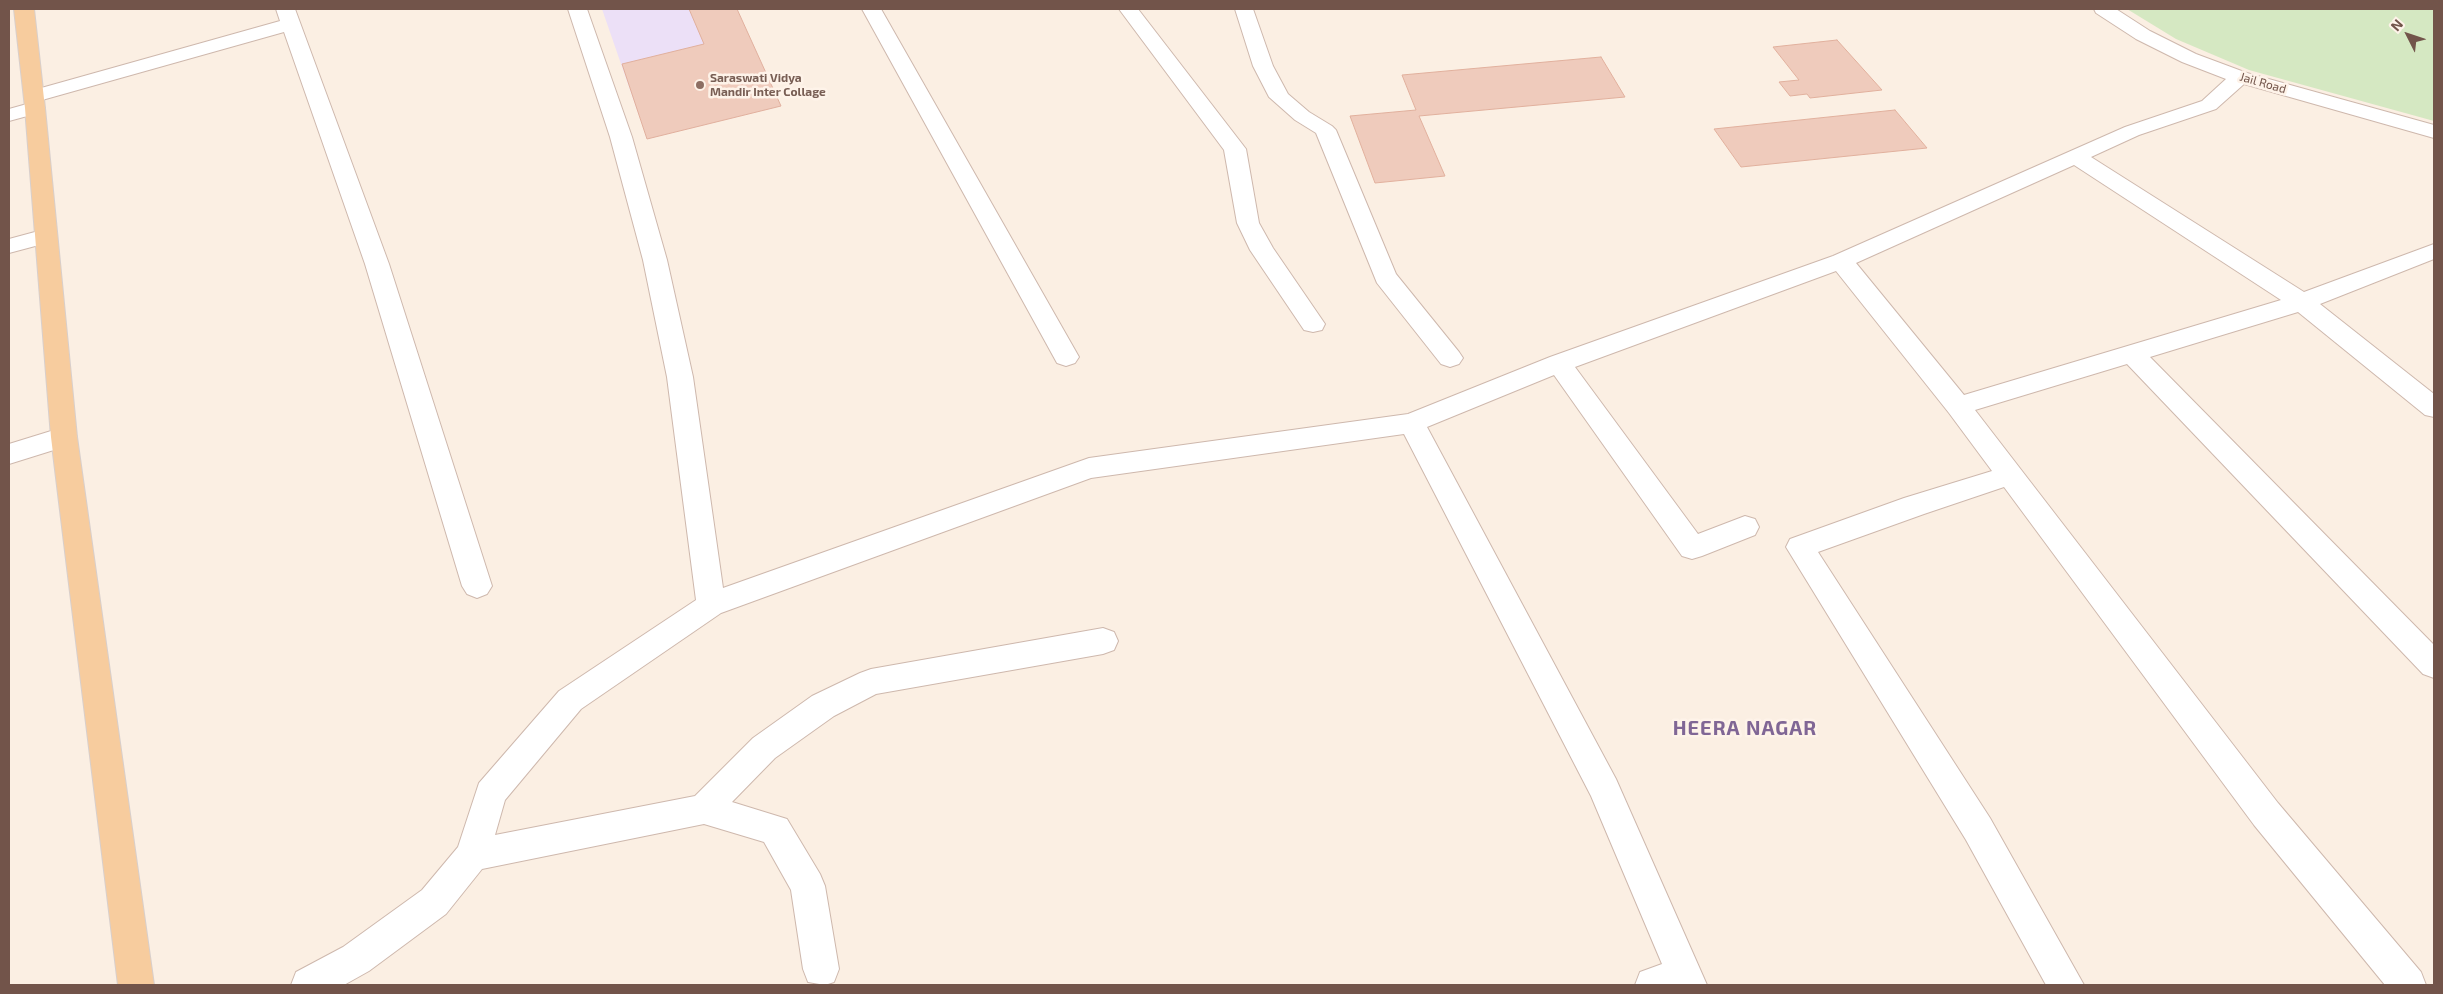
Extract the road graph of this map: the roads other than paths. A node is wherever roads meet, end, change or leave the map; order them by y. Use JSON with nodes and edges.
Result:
{"nodes":[{"id":1,"x":24,"y":9,"type":"edge"},
{"id":2,"x":577,"y":9,"type":"edge"},
{"id":3,"x":871,"y":9,"type":"edge"},
{"id":4,"x":1128,"y":9,"type":"edge"},
{"id":5,"x":1244,"y":9,"type":"edge"},
{"id":6,"x":2103,"y":9,"type":"edge"},
{"id":7,"x":288,"y":16,"type":"edge"},
{"id":8,"x":2240,"y":77,"type":"junction"},
{"id":9,"x":35,"y":102,"type":"junction"},
{"id":10,"x":9,"y":115,"type":"edge"},
{"id":11,"x":2434,"y":132,"type":"edge"},
{"id":12,"x":2074,"y":156,"type":"junction"},
{"id":13,"x":46,"y":236,"type":"junction"},
{"id":14,"x":9,"y":246,"type":"edge"},
{"id":15,"x":2434,"y":251,"type":"edge"},
{"id":16,"x":1841,"y":261,"type":"junction"},
{"id":17,"x":2302,"y":302,"type":"junction"},
{"id":18,"x":1313,"y":324,"type":"dead end"},
{"id":19,"x":2133,"y":354,"type":"junction"},
{"id":20,"x":1066,"y":357,"type":"dead end"},
{"id":21,"x":1450,"y":358,"type":"dead end"},
{"id":22,"x":1559,"y":363,"type":"junction"},
{"id":23,"x":1958,"y":406,"type":"junction"},
{"id":24,"x":2434,"y":408,"type":"edge"},
{"id":25,"x":1412,"y":422,"type":"junction"},
{"id":26,"x":64,"y":437,"type":"junction"},
{"id":27,"x":9,"y":454,"type":"edge"},
{"id":28,"x":2011,"y":476,"type":"junction"},
{"id":29,"x":1745,"y":527,"type":"dead end"},
{"id":30,"x":477,"y":586,"type":"dead end"},
{"id":31,"x":710,"y":605,"type":"junction"},
{"id":32,"x":1103,"y":641,"type":"dead end"},
{"id":33,"x":2434,"y":665,"type":"edge"},
{"id":34,"x":704,"y":809,"type":"junction"},
{"id":35,"x":472,"y":855,"type":"junction"},
{"id":36,"x":821,"y":969,"type":"dead end"},
{"id":37,"x":1675,"y":982,"type":"edge"},
{"id":38,"x":136,"y":985,"type":"edge"},
{"id":39,"x":309,"y":985,"type":"edge"},
{"id":40,"x":2066,"y":985,"type":"edge"},
{"id":41,"x":2408,"y":985,"type":"edge"}],
"edges":[{"from":1,"to":9,"type":"main road"},
{"from":2,"to":31,"type":"street"},
{"from":3,"to":20,"type":"street"},
{"from":4,"to":18,"type":"street"},
{"from":5,"to":21,"type":"street"},
{"from":6,"to":8,"type":"street","name":"Jail Road"},
{"from":7,"to":9,"type":"street"},
{"from":7,"to":30,"type":"street"},
{"from":8,"to":11,"type":"street","name":"Jail Road"},
{"from":8,"to":12,"type":"street"},
{"from":9,"to":10,"type":"street"},
{"from":9,"to":13,"type":"main road"},
{"from":12,"to":16,"type":"street"},
{"from":12,"to":17,"type":"street"},
{"from":13,"to":14,"type":"street"},
{"from":13,"to":26,"type":"main road"},
{"from":15,"to":17,"type":"street"},
{"from":16,"to":22,"type":"street"},
{"from":16,"to":23,"type":"street"},
{"from":17,"to":19,"type":"street"},
{"from":17,"to":24,"type":"street"},
{"from":19,"to":23,"type":"street"},
{"from":19,"to":33,"type":"street"},
{"from":22,"to":25,"type":"street"},
{"from":22,"to":29,"type":"street"},
{"from":23,"to":28,"type":"street"},
{"from":25,"to":31,"type":"street"},
{"from":25,"to":37,"type":"street"},
{"from":26,"to":27,"type":"street"},
{"from":26,"to":38,"type":"main road"},
{"from":28,"to":40,"type":"street"},
{"from":28,"to":41,"type":"street"},
{"from":31,"to":35,"type":"street"},
{"from":32,"to":34,"type":"street"},
{"from":34,"to":35,"type":"street"},
{"from":34,"to":36,"type":"street"},
{"from":35,"to":39,"type":"street"}]}
